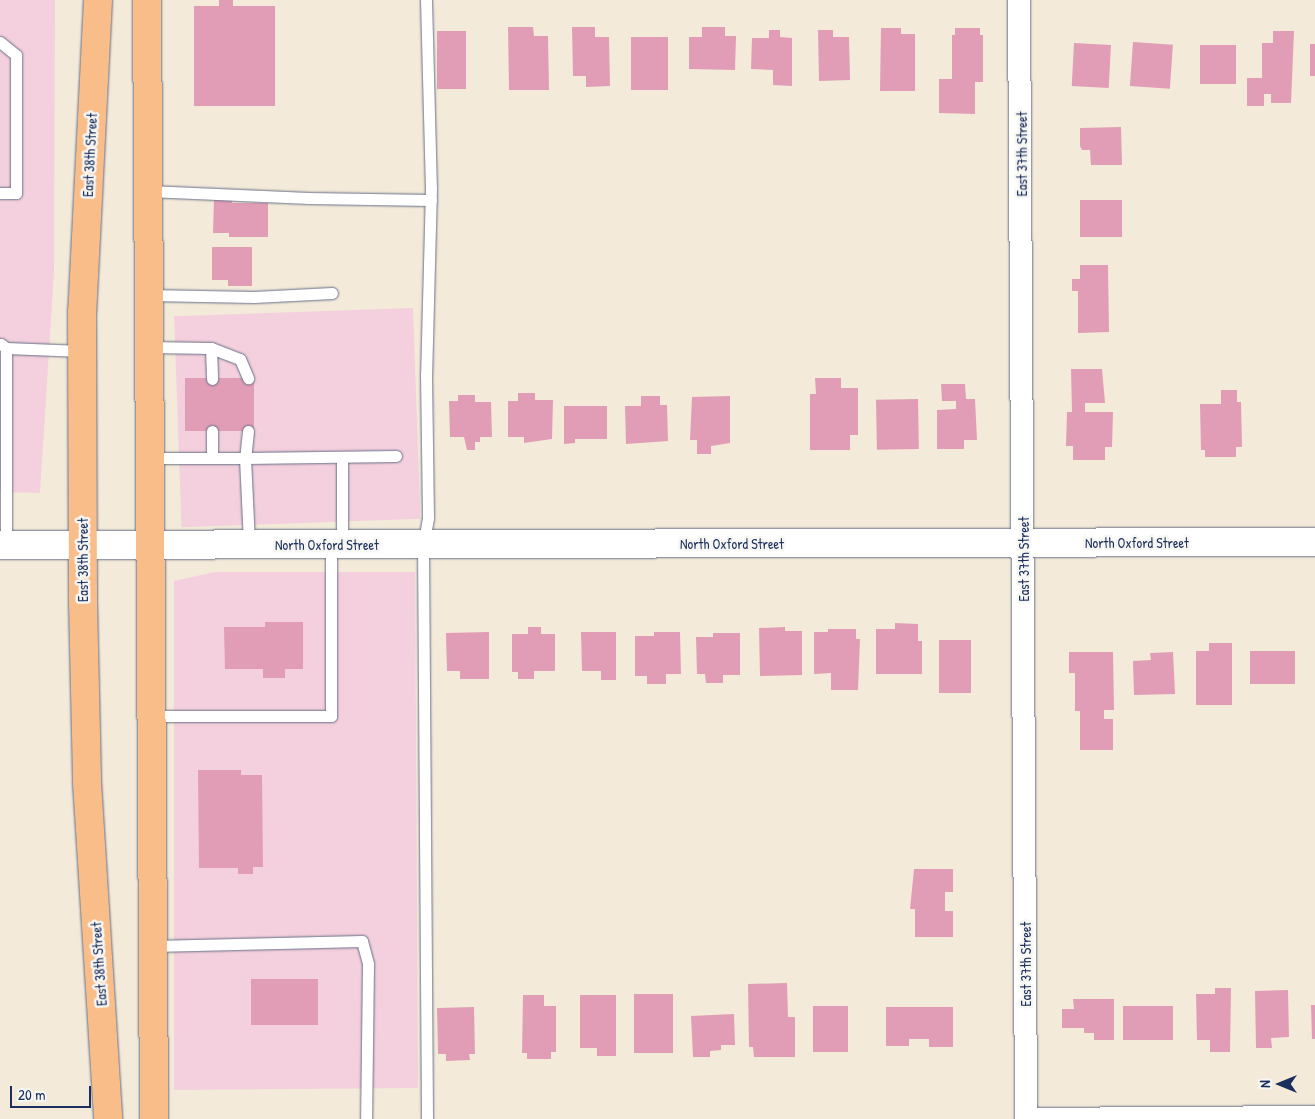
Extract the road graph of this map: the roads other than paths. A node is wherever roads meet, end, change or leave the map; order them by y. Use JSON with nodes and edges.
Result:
{"nodes":[{"id":1,"x":98,"y":0,"type":"edge"},
{"id":2,"x":147,"y":0,"type":"edge"},
{"id":3,"x":426,"y":0,"type":"edge"},
{"id":4,"x":1019,"y":0,"type":"edge"},
{"id":5,"x":0,"y":42,"type":"edge"},
{"id":6,"x":148,"y":191,"type":"junction"},
{"id":7,"x":0,"y":193,"type":"edge"},
{"id":8,"x":431,"y":200,"type":"junction"},
{"id":9,"x":332,"y":293,"type":"dead end"},
{"id":10,"x":148,"y":295,"type":"junction"},
{"id":11,"x":3,"y":345,"type":"edge"},
{"id":12,"x":148,"y":347,"type":"junction"},
{"id":13,"x":211,"y":348,"type":"junction"},
{"id":14,"x":82,"y":351,"type":"junction"},
{"id":15,"x":248,"y":378,"type":"dead end"},
{"id":16,"x":212,"y":379,"type":"dead end"},
{"id":17,"x":212,"y":431,"type":"dead end"},
{"id":18,"x":248,"y":431,"type":"dead end"},
{"id":19,"x":342,"y":456,"type":"junction"},
{"id":20,"x":396,"y":456,"type":"dead end"},
{"id":21,"x":149,"y":458,"type":"junction"},
{"id":22,"x":212,"y":458,"type":"junction"},
{"id":23,"x":245,"y":458,"type":"junction"},
{"id":24,"x":3,"y":472,"type":"edge"},
{"id":25,"x":1315,"y":542,"type":"edge"},
{"id":26,"x":1024,"y":544,"type":"junction"},
{"id":27,"x":423,"y":545,"type":"junction"},
{"id":28,"x":3,"y":546,"type":"edge"},
{"id":29,"x":82,"y":546,"type":"junction"},
{"id":30,"x":149,"y":546,"type":"junction"},
{"id":31,"x":249,"y":546,"type":"junction"},
{"id":32,"x":337,"y":546,"type":"junction"},
{"id":33,"x":151,"y":716,"type":"junction"},
{"id":34,"x":152,"y":946,"type":"junction"},
{"id":35,"x":1315,"y":1117,"type":"edge"},
{"id":36,"x":108,"y":1119,"type":"edge"},
{"id":37,"x":154,"y":1119,"type":"edge"},
{"id":38,"x":366,"y":1119,"type":"edge"},
{"id":39,"x":426,"y":1119,"type":"edge"},
{"id":40,"x":1028,"y":1119,"type":"edge"}],
"edges":[{"from":1,"to":14,"type":"main road","name":"East 38th Street"},
{"from":2,"to":6,"type":"main road"},
{"from":3,"to":8,"type":"lane"},
{"from":4,"to":26,"type":"street","name":"East 37th Street"},
{"from":5,"to":7,"type":"lane"},
{"from":6,"to":8,"type":"lane"},
{"from":6,"to":10,"type":"main road"},
{"from":8,"to":27,"type":"lane"},
{"from":9,"to":10,"type":"lane"},
{"from":10,"to":12,"type":"main road"},
{"from":11,"to":14,"type":"lane"},
{"from":11,"to":24,"type":"lane"},
{"from":12,"to":13,"type":"lane"},
{"from":12,"to":21,"type":"main road"},
{"from":13,"to":15,"type":"lane"},
{"from":13,"to":16,"type":"lane"},
{"from":14,"to":29,"type":"main road","name":"East 38th Street"},
{"from":17,"to":22,"type":"lane"},
{"from":18,"to":23,"type":"lane"},
{"from":19,"to":20,"type":"lane"},
{"from":19,"to":23,"type":"lane"},
{"from":19,"to":32,"type":"lane"},
{"from":21,"to":22,"type":"lane"},
{"from":21,"to":30,"type":"main road"},
{"from":22,"to":23,"type":"lane"},
{"from":23,"to":31,"type":"lane"},
{"from":24,"to":28,"type":"lane"},
{"from":25,"to":26,"type":"street","name":"North Oxford Street"},
{"from":26,"to":27,"type":"street","name":"North Oxford Street"},
{"from":26,"to":40,"type":"street","name":"East 37th Street"},
{"from":27,"to":32,"type":"street","name":"North Oxford Street"},
{"from":27,"to":39,"type":"lane"},
{"from":28,"to":29,"type":"street","name":"North Oxford Street"},
{"from":29,"to":30,"type":"street","name":"North Oxford Street"},
{"from":29,"to":36,"type":"main road","name":"East 38th Street"},
{"from":30,"to":31,"type":"street","name":"North Oxford Street"},
{"from":30,"to":33,"type":"main road"},
{"from":31,"to":32,"type":"street","name":"North Oxford Street"},
{"from":32,"to":33,"type":"lane"},
{"from":33,"to":34,"type":"main road"},
{"from":34,"to":37,"type":"main road"},
{"from":34,"to":38,"type":"lane"},
{"from":35,"to":40,"type":"street"}]}
